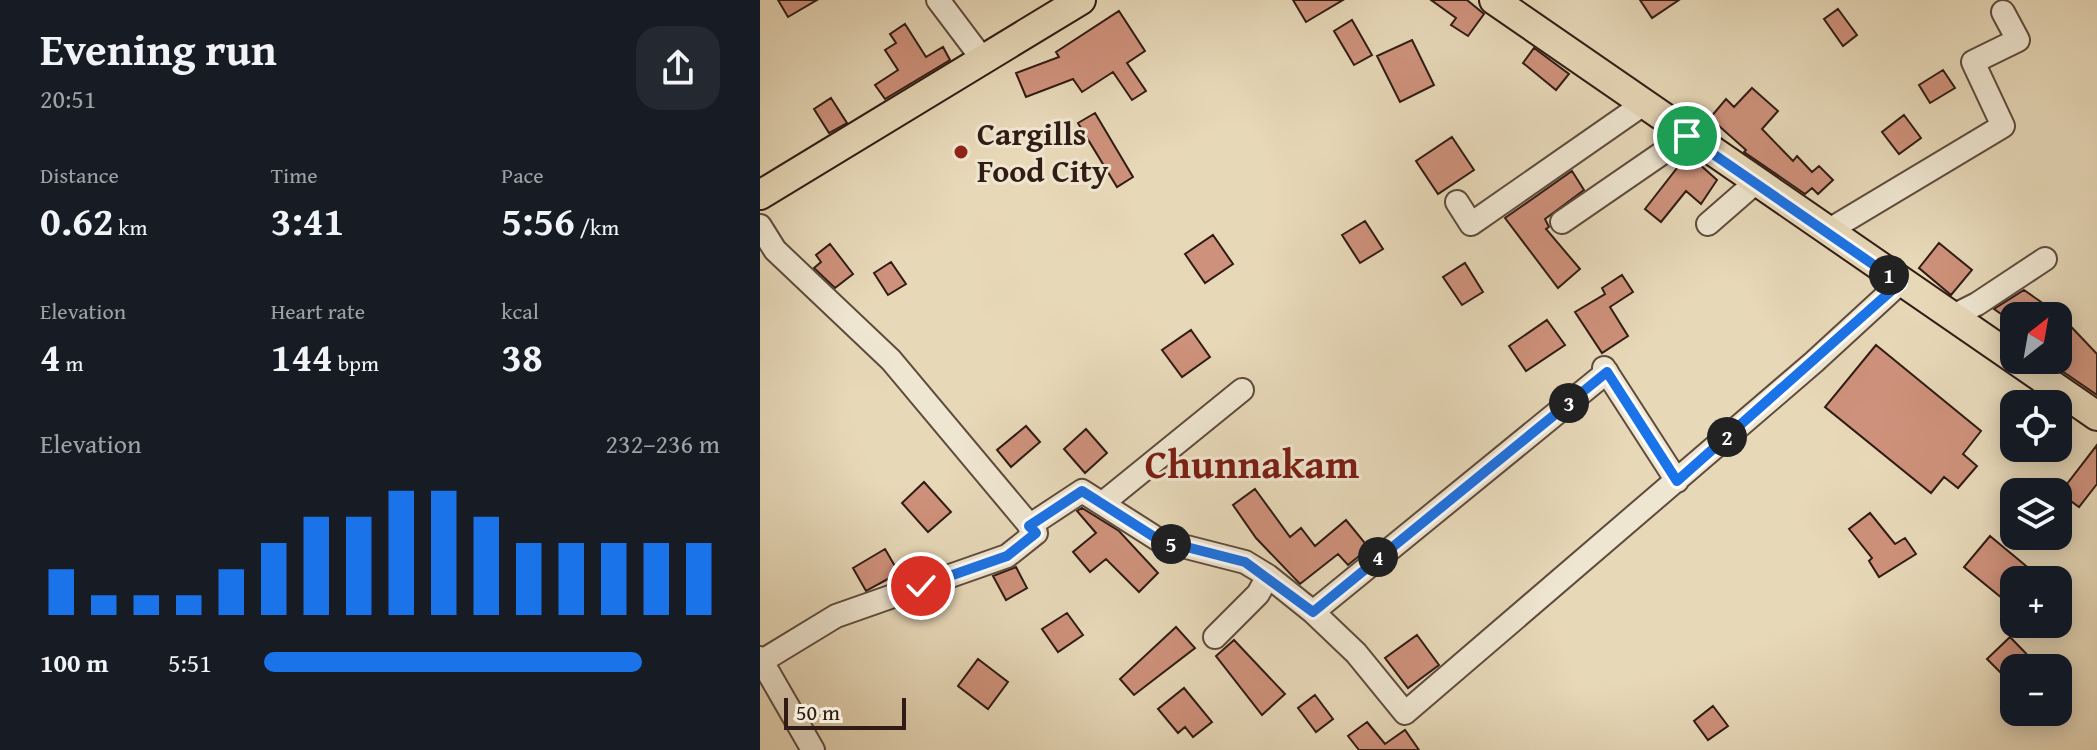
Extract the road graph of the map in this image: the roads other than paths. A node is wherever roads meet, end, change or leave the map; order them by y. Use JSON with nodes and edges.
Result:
{"nodes":[{"id":1,"x":938,"y":0,"type":"edge"},
{"id":2,"x":1081,"y":0,"type":"edge"},
{"id":3,"x":1494,"y":0,"type":"edge"},
{"id":4,"x":2003,"y":12,"type":"dead end"},
{"id":5,"x":984,"y":61,"type":"junction"},
{"id":6,"x":1642,"y":105,"type":"junction"},
{"id":7,"x":1687,"y":136,"type":"junction"},
{"id":8,"x":1755,"y":183,"type":"junction"},
{"id":9,"x":760,"y":195,"type":"edge"},
{"id":10,"x":1457,"y":202,"type":"dead end"},
{"id":11,"x":1562,"y":222,"type":"dead end"},
{"id":12,"x":1708,"y":224,"type":"dead end"},
{"id":13,"x":760,"y":226,"type":"edge"},
{"id":14,"x":1826,"y":232,"type":"junction"},
{"id":15,"x":2045,"y":259,"type":"dead end"},
{"id":16,"x":1900,"y":283,"type":"junction"},
{"id":17,"x":1951,"y":317,"type":"junction"},
{"id":18,"x":1242,"y":390,"type":"dead end"},
{"id":19,"x":2097,"y":416,"type":"edge"},
{"id":20,"x":1677,"y":481,"type":"junction"},
{"id":21,"x":1104,"y":502,"type":"junction"},
{"id":22,"x":1029,"y":526,"type":"junction"},
{"id":23,"x":1268,"y":576,"type":"junction"},
{"id":24,"x":1313,"y":612,"type":"junction"},
{"id":25,"x":1215,"y":637,"type":"dead end"},
{"id":26,"x":761,"y":660,"type":"edge"},
{"id":27,"x":813,"y":750,"type":"edge"}],
"edges":[{"from":1,"to":5,"type":"street"},
{"from":2,"to":5,"type":"main road"},
{"from":3,"to":6,"type":"main road"},
{"from":4,"to":14,"type":"street"},
{"from":5,"to":9,"type":"main road"},
{"from":6,"to":7,"type":"main road"},
{"from":6,"to":10,"type":"street"},
{"from":7,"to":8,"type":"main road"},
{"from":7,"to":11,"type":"street"},
{"from":8,"to":12,"type":"street"},
{"from":8,"to":14,"type":"main road"},
{"from":13,"to":22,"type":"street"},
{"from":14,"to":16,"type":"main road"},
{"from":15,"to":17,"type":"street"},
{"from":16,"to":17,"type":"main road"},
{"from":16,"to":20,"type":"street"},
{"from":17,"to":19,"type":"main road"},
{"from":18,"to":21,"type":"street"},
{"from":20,"to":24,"type":"street"},
{"from":20,"to":24,"type":"street"},
{"from":21,"to":22,"type":"street"},
{"from":21,"to":23,"type":"street"},
{"from":22,"to":26,"type":"street"},
{"from":23,"to":24,"type":"street"},
{"from":23,"to":25,"type":"street"},
{"from":26,"to":27,"type":"street"}]}
